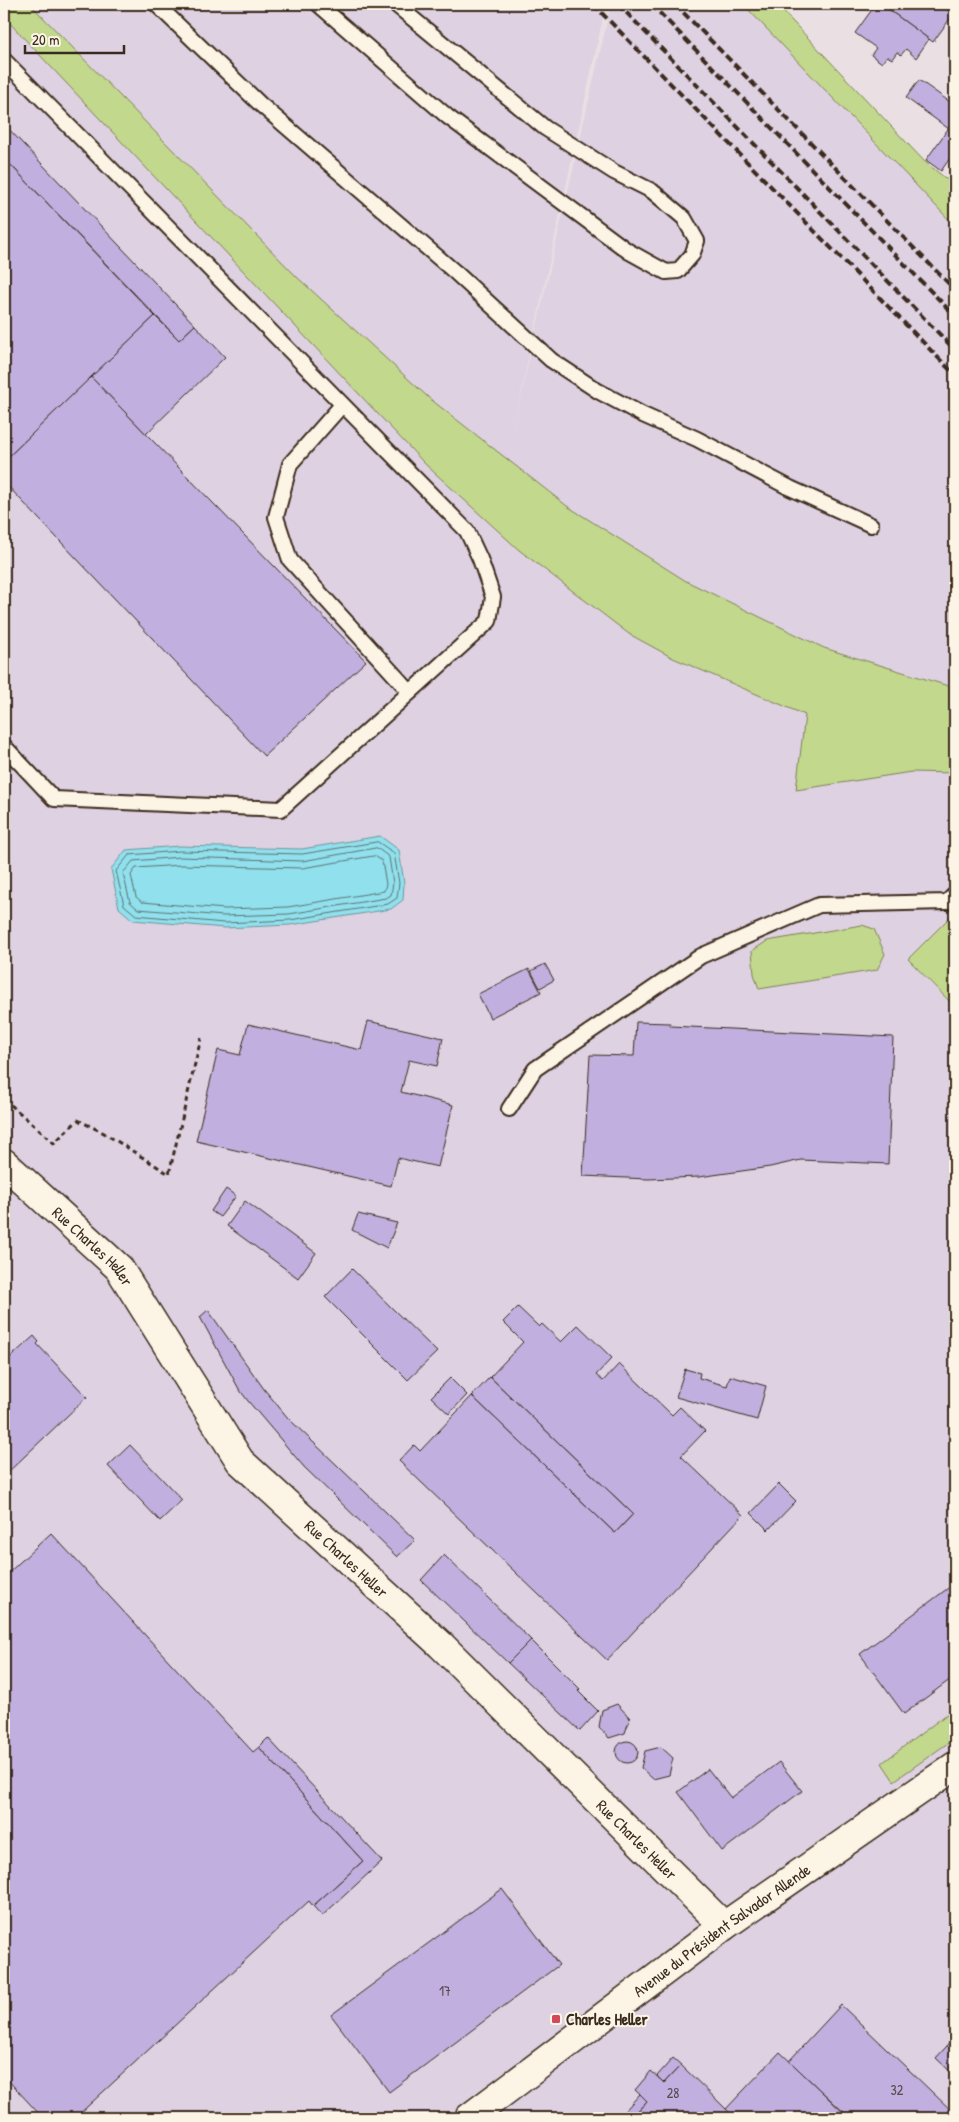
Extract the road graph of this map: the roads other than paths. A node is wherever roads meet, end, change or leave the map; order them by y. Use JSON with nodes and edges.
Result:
{"nodes":[{"id":1,"x":156,"y":4,"type":"edge"},
{"id":2,"x":318,"y":4,"type":"edge"},
{"id":3,"x":394,"y":4,"type":"edge"},
{"id":4,"x":4,"y":60,"type":"edge"},
{"id":5,"x":342,"y":405,"type":"junction"},
{"id":6,"x":872,"y":525,"type":"dead end"},
{"id":7,"x":410,"y":692,"type":"junction"},
{"id":8,"x":4,"y":746,"type":"edge"},
{"id":9,"x":955,"y":894,"type":"edge"},
{"id":10,"x":509,"y":1109,"type":"dead end"},
{"id":11,"x":4,"y":1163,"type":"edge"},
{"id":12,"x":955,"y":1766,"type":"edge"},
{"id":13,"x":724,"y":1926,"type":"junction"},
{"id":14,"x":468,"y":2118,"type":"edge"}],
"edges":[{"from":1,"to":6,"type":"lane"},
{"from":2,"to":3,"type":"lane"},
{"from":4,"to":5,"type":"lane"},
{"from":5,"to":7,"type":"lane"},
{"from":5,"to":7,"type":"lane"},
{"from":7,"to":8,"type":"lane"},
{"from":9,"to":10,"type":"lane"},
{"from":11,"to":13,"type":"street","name":"Rue Charles Heller"},
{"from":12,"to":13,"type":"street","name":"Avenue du Président Salvador Allende"},
{"from":13,"to":14,"type":"street","name":"Avenue du Président Salvador Allende"}]}
